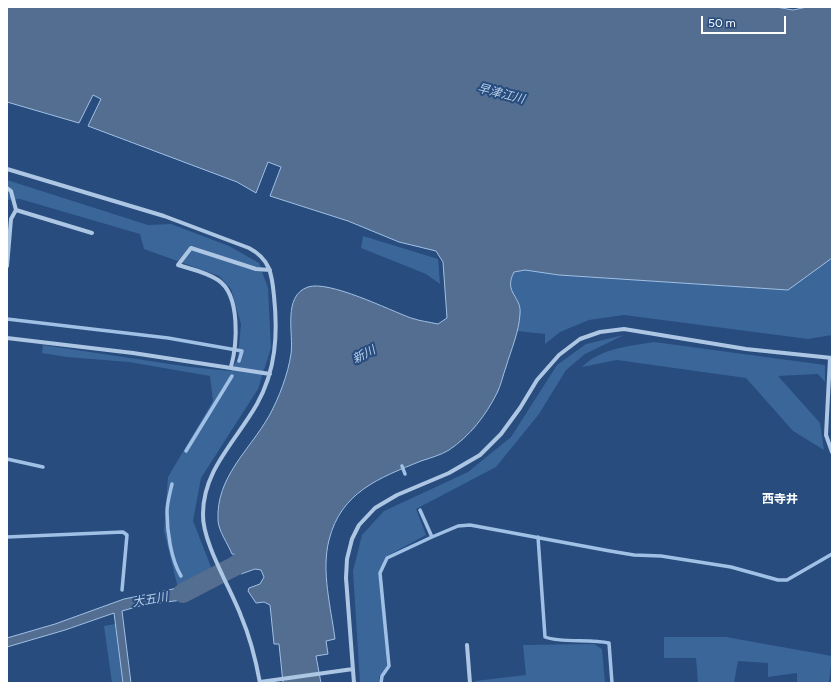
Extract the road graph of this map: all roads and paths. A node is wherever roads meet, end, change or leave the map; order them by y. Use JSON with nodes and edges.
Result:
{"nodes":[{"id":1,"x":7,"y":169,"type":"edge"},
{"id":2,"x":7,"y":188,"type":"edge"},
{"id":3,"x":16,"y":210,"type":"junction"},
{"id":4,"x":92,"y":233,"type":"dead end"},
{"id":5,"x":7,"y":266,"type":"edge"},
{"id":6,"x":270,"y":270,"type":"junction"},
{"id":7,"x":7,"y":338,"type":"edge"},
{"id":8,"x":831,"y":358,"type":"edge"},
{"id":9,"x":231,"y":367,"type":"junction"},
{"id":10,"x":270,"y":374,"type":"junction"},
{"id":11,"x":832,"y":452,"type":"edge"},
{"id":12,"x":467,"y":645,"type":"dead end"},
{"id":13,"x":353,"y":669,"type":"junction"},
{"id":14,"x":260,"y":682,"type":"edge"},
{"id":15,"x":354,"y":683,"type":"edge"},
{"id":16,"x":470,"y":683,"type":"edge"}],
"edges":[{"from":1,"to":6,"type":"street"},
{"from":2,"to":3,"type":"street"},
{"from":3,"to":4,"type":"street"},
{"from":3,"to":5,"type":"street"},
{"from":6,"to":9,"type":"street"},
{"from":6,"to":10,"type":"street"},
{"from":7,"to":9,"type":"street"},
{"from":8,"to":11,"type":"street"},
{"from":8,"to":13,"type":"street"},
{"from":9,"to":10,"type":"street"},
{"from":10,"to":14,"type":"street"},
{"from":12,"to":16,"type":"street"},
{"from":13,"to":14,"type":"street"},
{"from":13,"to":15,"type":"street"}]}
